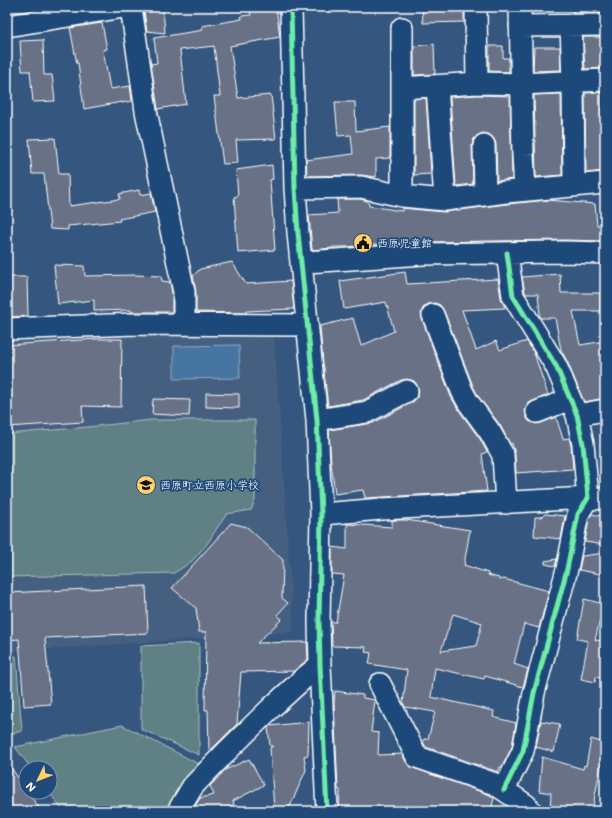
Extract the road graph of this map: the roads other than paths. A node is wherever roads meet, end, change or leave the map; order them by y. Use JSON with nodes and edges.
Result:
{"nodes":[{"id":1,"x":124,"y":7,"type":"edge"},
{"id":2,"x":131,"y":7,"type":"edge"},
{"id":3,"x":291,"y":7,"type":"edge"},
{"id":4,"x":476,"y":7,"type":"edge"},
{"id":5,"x":520,"y":16,"type":"edge"},
{"id":6,"x":605,"y":25,"type":"edge"},
{"id":7,"x":7,"y":26,"type":"edge"},
{"id":8,"x":571,"y":26,"type":"junction"},
{"id":9,"x":402,"y":28,"type":"dead end"},
{"id":10,"x":605,"y":80,"type":"edge"},
{"id":11,"x":573,"y":82,"type":"junction"},
{"id":12,"x":477,"y":83,"type":"junction"},
{"id":13,"x":521,"y":84,"type":"junction"},
{"id":14,"x":437,"y":86,"type":"junction"},
{"id":15,"x":402,"y":88,"type":"junction"},
{"id":16,"x":484,"y":144,"type":"dead end"},
{"id":17,"x":605,"y":183,"type":"edge"},
{"id":18,"x":574,"y":186,"type":"junction"},
{"id":19,"x":295,"y":188,"type":"junction"},
{"id":20,"x":525,"y":190,"type":"junction"},
{"id":21,"x":485,"y":195,"type":"junction"},
{"id":22,"x":402,"y":196,"type":"junction"},
{"id":23,"x":445,"y":200,"type":"junction"},
{"id":24,"x":507,"y":253,"type":"junction"},
{"id":25,"x":605,"y":253,"type":"edge"},
{"id":26,"x":301,"y":264,"type":"junction"},
{"id":27,"x":433,"y":315,"type":"dead end"},
{"id":28,"x":184,"y":324,"type":"junction"},
{"id":29,"x":307,"y":325,"type":"junction"},
{"id":30,"x":7,"y":329,"type":"edge"},
{"id":31,"x":407,"y":391,"type":"dead end"},
{"id":32,"x":573,"y":407,"type":"junction"},
{"id":33,"x":605,"y":410,"type":"edge"},
{"id":34,"x":536,"y":412,"type":"dead end"},
{"id":35,"x":318,"y":420,"type":"junction"},
{"id":36,"x":596,"y":499,"type":"edge"},
{"id":37,"x":506,"y":503,"type":"junction"},
{"id":38,"x":322,"y":514,"type":"junction"},
{"id":39,"x":320,"y":665,"type":"junction"},
{"id":40,"x":380,"y":684,"type":"dead end"},
{"id":41,"x":504,"y":790,"type":"junction"},
{"id":42,"x":178,"y":811,"type":"edge"},
{"id":43,"x":327,"y":811,"type":"edge"},
{"id":44,"x":531,"y":811,"type":"edge"}],
"edges":[{"from":1,"to":7,"type":"street"},
{"from":2,"to":28,"type":"street"},
{"from":3,"to":19,"type":"street"},
{"from":4,"to":12,"type":"street"},
{"from":5,"to":8,"type":"street"},
{"from":5,"to":13,"type":"street"},
{"from":6,"to":8,"type":"street"},
{"from":8,"to":11,"type":"street"},
{"from":9,"to":15,"type":"street"},
{"from":10,"to":11,"type":"street"},
{"from":11,"to":13,"type":"street"},
{"from":11,"to":18,"type":"street"},
{"from":12,"to":13,"type":"street"},
{"from":12,"to":14,"type":"street"},
{"from":13,"to":20,"type":"street"},
{"from":14,"to":15,"type":"street"},
{"from":14,"to":23,"type":"street"},
{"from":15,"to":22,"type":"street"},
{"from":16,"to":21,"type":"street"},
{"from":17,"to":18,"type":"street"},
{"from":18,"to":20,"type":"street"},
{"from":19,"to":22,"type":"street"},
{"from":19,"to":26,"type":"street"},
{"from":20,"to":21,"type":"street"},
{"from":21,"to":23,"type":"street"},
{"from":22,"to":23,"type":"street"},
{"from":24,"to":25,"type":"street"},
{"from":24,"to":26,"type":"street"},
{"from":24,"to":32,"type":"street"},
{"from":26,"to":29,"type":"street"},
{"from":27,"to":37,"type":"street"},
{"from":28,"to":29,"type":"street"},
{"from":28,"to":30,"type":"street"},
{"from":29,"to":35,"type":"street"},
{"from":31,"to":35,"type":"street"},
{"from":32,"to":33,"type":"street"},
{"from":32,"to":34,"type":"street"},
{"from":32,"to":36,"type":"street"},
{"from":35,"to":38,"type":"street"},
{"from":36,"to":37,"type":"street"},
{"from":36,"to":41,"type":"street"},
{"from":37,"to":38,"type":"street"},
{"from":38,"to":39,"type":"street"},
{"from":39,"to":42,"type":"street"},
{"from":39,"to":43,"type":"street"},
{"from":40,"to":41,"type":"street"},
{"from":41,"to":44,"type":"street"}]}
